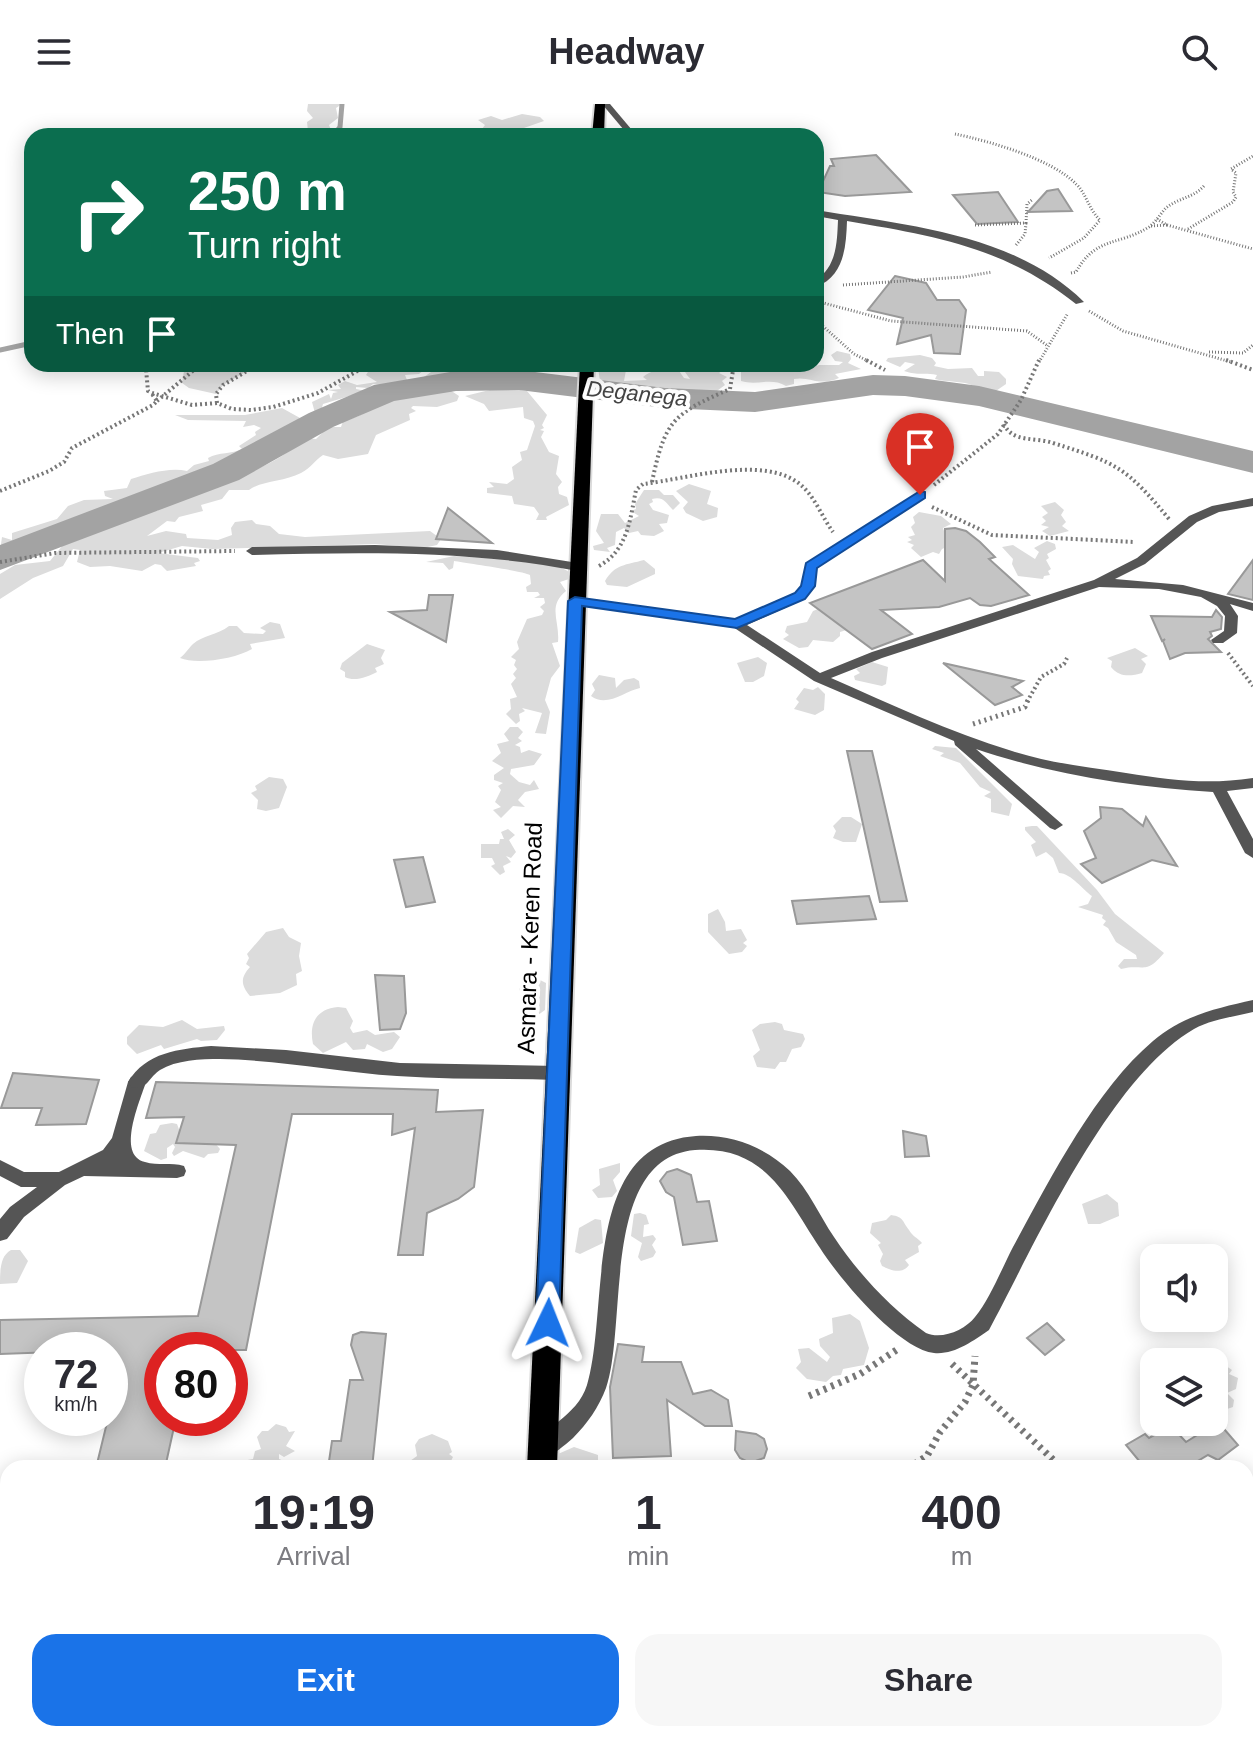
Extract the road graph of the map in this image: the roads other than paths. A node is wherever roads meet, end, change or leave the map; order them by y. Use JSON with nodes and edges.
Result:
{"nodes":[{"id":1,"x":600,"y":104,"type":"edge"},
{"id":2,"x":606,"y":104,"type":"edge"},
{"id":3,"x":598,"y":128,"type":"edge"},
{"id":4,"x":626,"y":128,"type":"edge"},
{"id":5,"x":824,"y":214,"type":"edge"},
{"id":6,"x":843,"y":218,"type":"junction"},
{"id":7,"x":824,"y":279,"type":"edge"},
{"id":8,"x":1076,"y":300,"type":"road end"},
{"id":9,"x":587,"y":372,"type":"edge"},
{"id":10,"x":920,"y":495,"type":"road end"},
{"id":11,"x":1253,"y":502,"type":"edge"},
{"id":12,"x":252,"y":551,"type":"road end"},
{"id":13,"x":578,"y":567,"type":"junction"},
{"id":14,"x":1098,"y":583,"type":"junction"},
{"id":15,"x":1216,"y":596,"type":"junction"},
{"id":16,"x":575,"y":601,"type":"junction"},
{"id":17,"x":1253,"y":607,"type":"edge"},
{"id":18,"x":737,"y":624,"type":"junction"},
{"id":19,"x":1218,"y":640,"type":"road end"},
{"id":20,"x":819,"y":678,"type":"junction"},
{"id":21,"x":951,"y":735,"type":"junction"},
{"id":22,"x":1253,"y":783,"type":"edge"},
{"id":23,"x":1218,"y":788,"type":"junction"},
{"id":24,"x":1055,"y":825,"type":"dead end"},
{"id":25,"x":1253,"y":853,"type":"edge"},
{"id":26,"x":1253,"y":1006,"type":"edge"},
{"id":27,"x":557,"y":1073,"type":"junction"},
{"id":28,"x":120,"y":1140,"type":"junction"},
{"id":29,"x":0,"y":1167,"type":"edge"},
{"id":30,"x":138,"y":1169,"type":"junction"},
{"id":31,"x":84,"y":1170,"type":"junction"},
{"id":32,"x":177,"y":1171,"type":"dead end"},
{"id":33,"x":61,"y":1179,"type":"junction"},
{"id":34,"x":21,"y":1180,"type":"junction"},
{"id":35,"x":1,"y":1231,"type":"edge"},
{"id":36,"x":542,"y":1458,"type":"edge"}],
"edges":[{"from":1,"to":3,"type":"highway"},
{"from":2,"to":4,"type":"street"},
{"from":5,"to":6,"type":"street"},
{"from":6,"to":7,"type":"street"},
{"from":6,"to":8,"type":"street"},
{"from":9,"to":13,"type":"highway","name":"Asmara - Keren Road"},
{"from":10,"to":18,"type":"street"},
{"from":11,"to":14,"type":"street"},
{"from":12,"to":13,"type":"street"},
{"from":13,"to":16,"type":"highway","name":"Asmara - Keren Road"},
{"from":14,"to":15,"type":"street"},
{"from":14,"to":20,"type":"street"},
{"from":15,"to":17,"type":"street"},
{"from":15,"to":19,"type":"street"},
{"from":16,"to":18,"type":"street"},
{"from":16,"to":27,"type":"highway","name":"Asmara - Keren Road"},
{"from":18,"to":20,"type":"street"},
{"from":20,"to":21,"type":"street"},
{"from":21,"to":23,"type":"street"},
{"from":21,"to":24,"type":"street"},
{"from":22,"to":23,"type":"street"},
{"from":23,"to":25,"type":"street"},
{"from":26,"to":36,"type":"street"},
{"from":27,"to":28,"type":"street"},
{"from":27,"to":36,"type":"highway","name":"Asmara - Keren Road"},
{"from":28,"to":30,"type":"street"},
{"from":28,"to":31,"type":"street"},
{"from":29,"to":34,"type":"street"},
{"from":30,"to":31,"type":"street"},
{"from":30,"to":32,"type":"street"},
{"from":31,"to":33,"type":"street"},
{"from":33,"to":34,"type":"street"},
{"from":33,"to":35,"type":"street"},
{"from":34,"to":35,"type":"street"}]}
